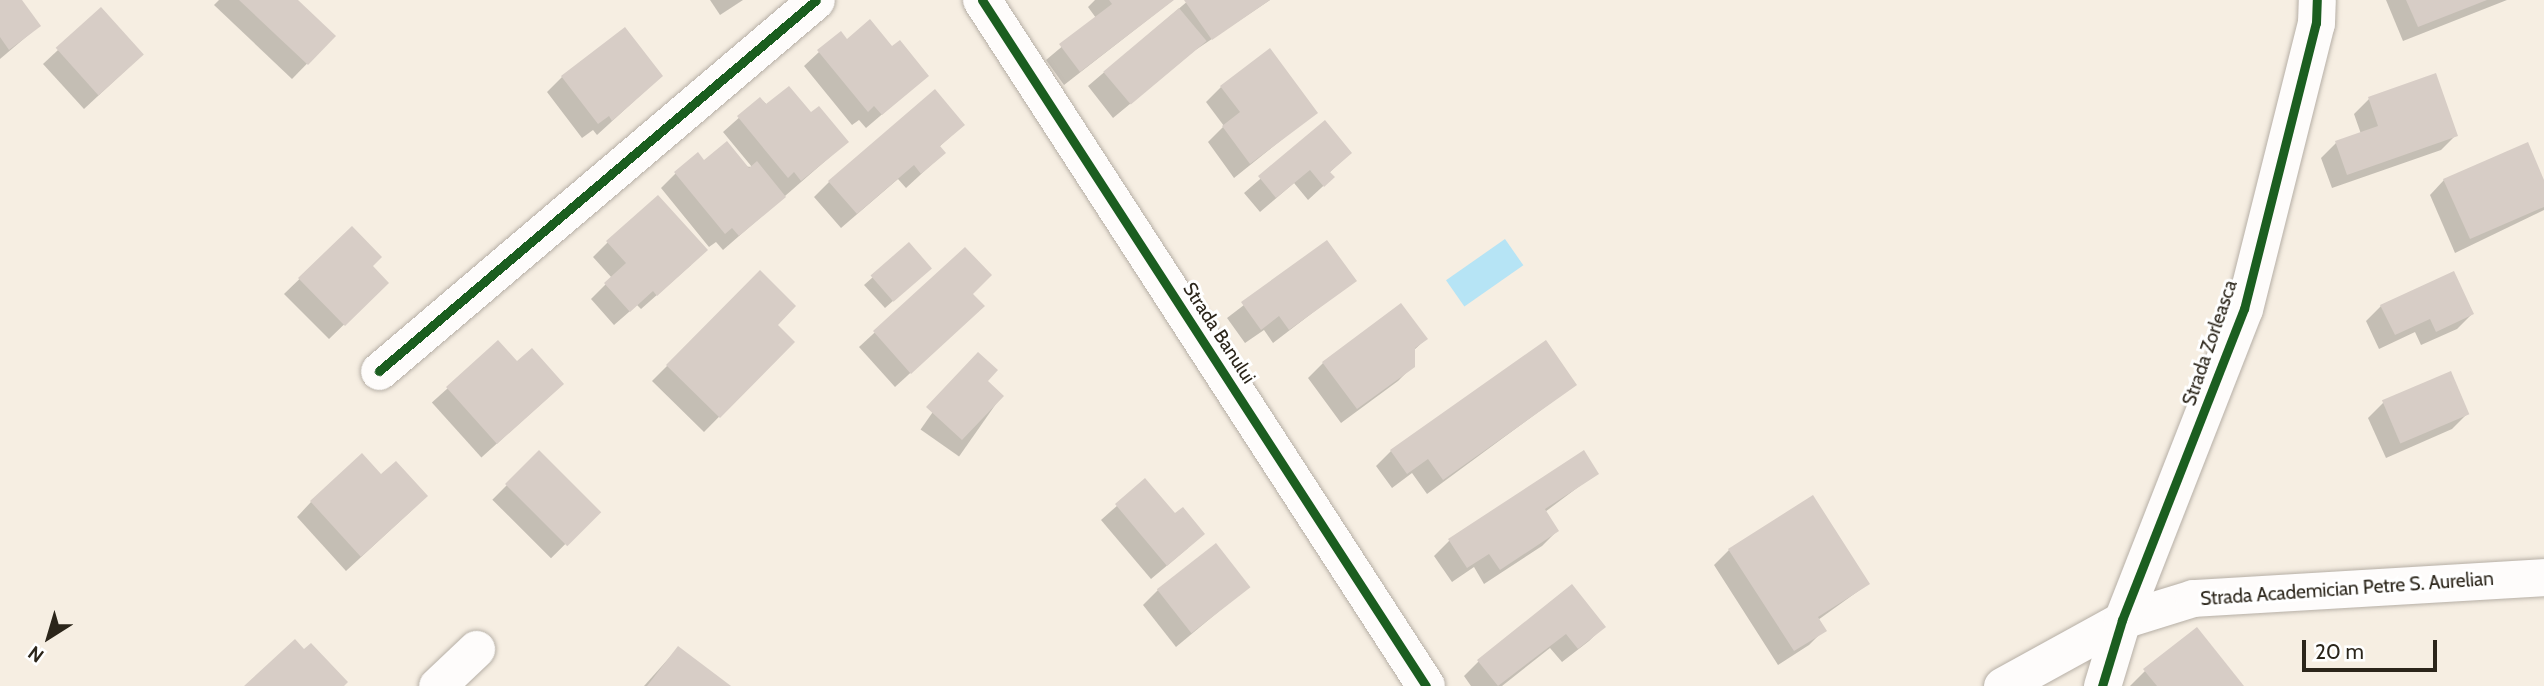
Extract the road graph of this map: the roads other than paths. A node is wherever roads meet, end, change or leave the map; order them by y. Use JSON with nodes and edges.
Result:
{"nodes":[{"id":1,"x":816,"y":0,"type":"edge"},
{"id":2,"x":982,"y":0,"type":"edge"},
{"id":3,"x":2317,"y":0,"type":"edge"},
{"id":4,"x":379,"y":371,"type":"dead end"},
{"id":5,"x":2544,"y":576,"type":"edge"},
{"id":6,"x":2122,"y":620,"type":"junction"},
{"id":7,"x":476,"y":649,"type":"dead end"},
{"id":8,"x":437,"y":686,"type":"edge"},
{"id":9,"x":1426,"y":686,"type":"edge"},
{"id":10,"x":2002,"y":686,"type":"edge"},
{"id":11,"x":2102,"y":686,"type":"edge"}],
"edges":[{"from":1,"to":4,"type":"street"},
{"from":2,"to":9,"type":"street","name":"Strada Banului"},
{"from":3,"to":6,"type":"street","name":"Strada Zorleasca"},
{"from":5,"to":6,"type":"street","name":"Strada Academician Petre S. Aurelian"},
{"from":6,"to":10,"type":"street","name":"Strada Academician Petre S. Aurelian"},
{"from":6,"to":11,"type":"street","name":"Strada Zorleasca"},
{"from":7,"to":8,"type":"street"}]}
